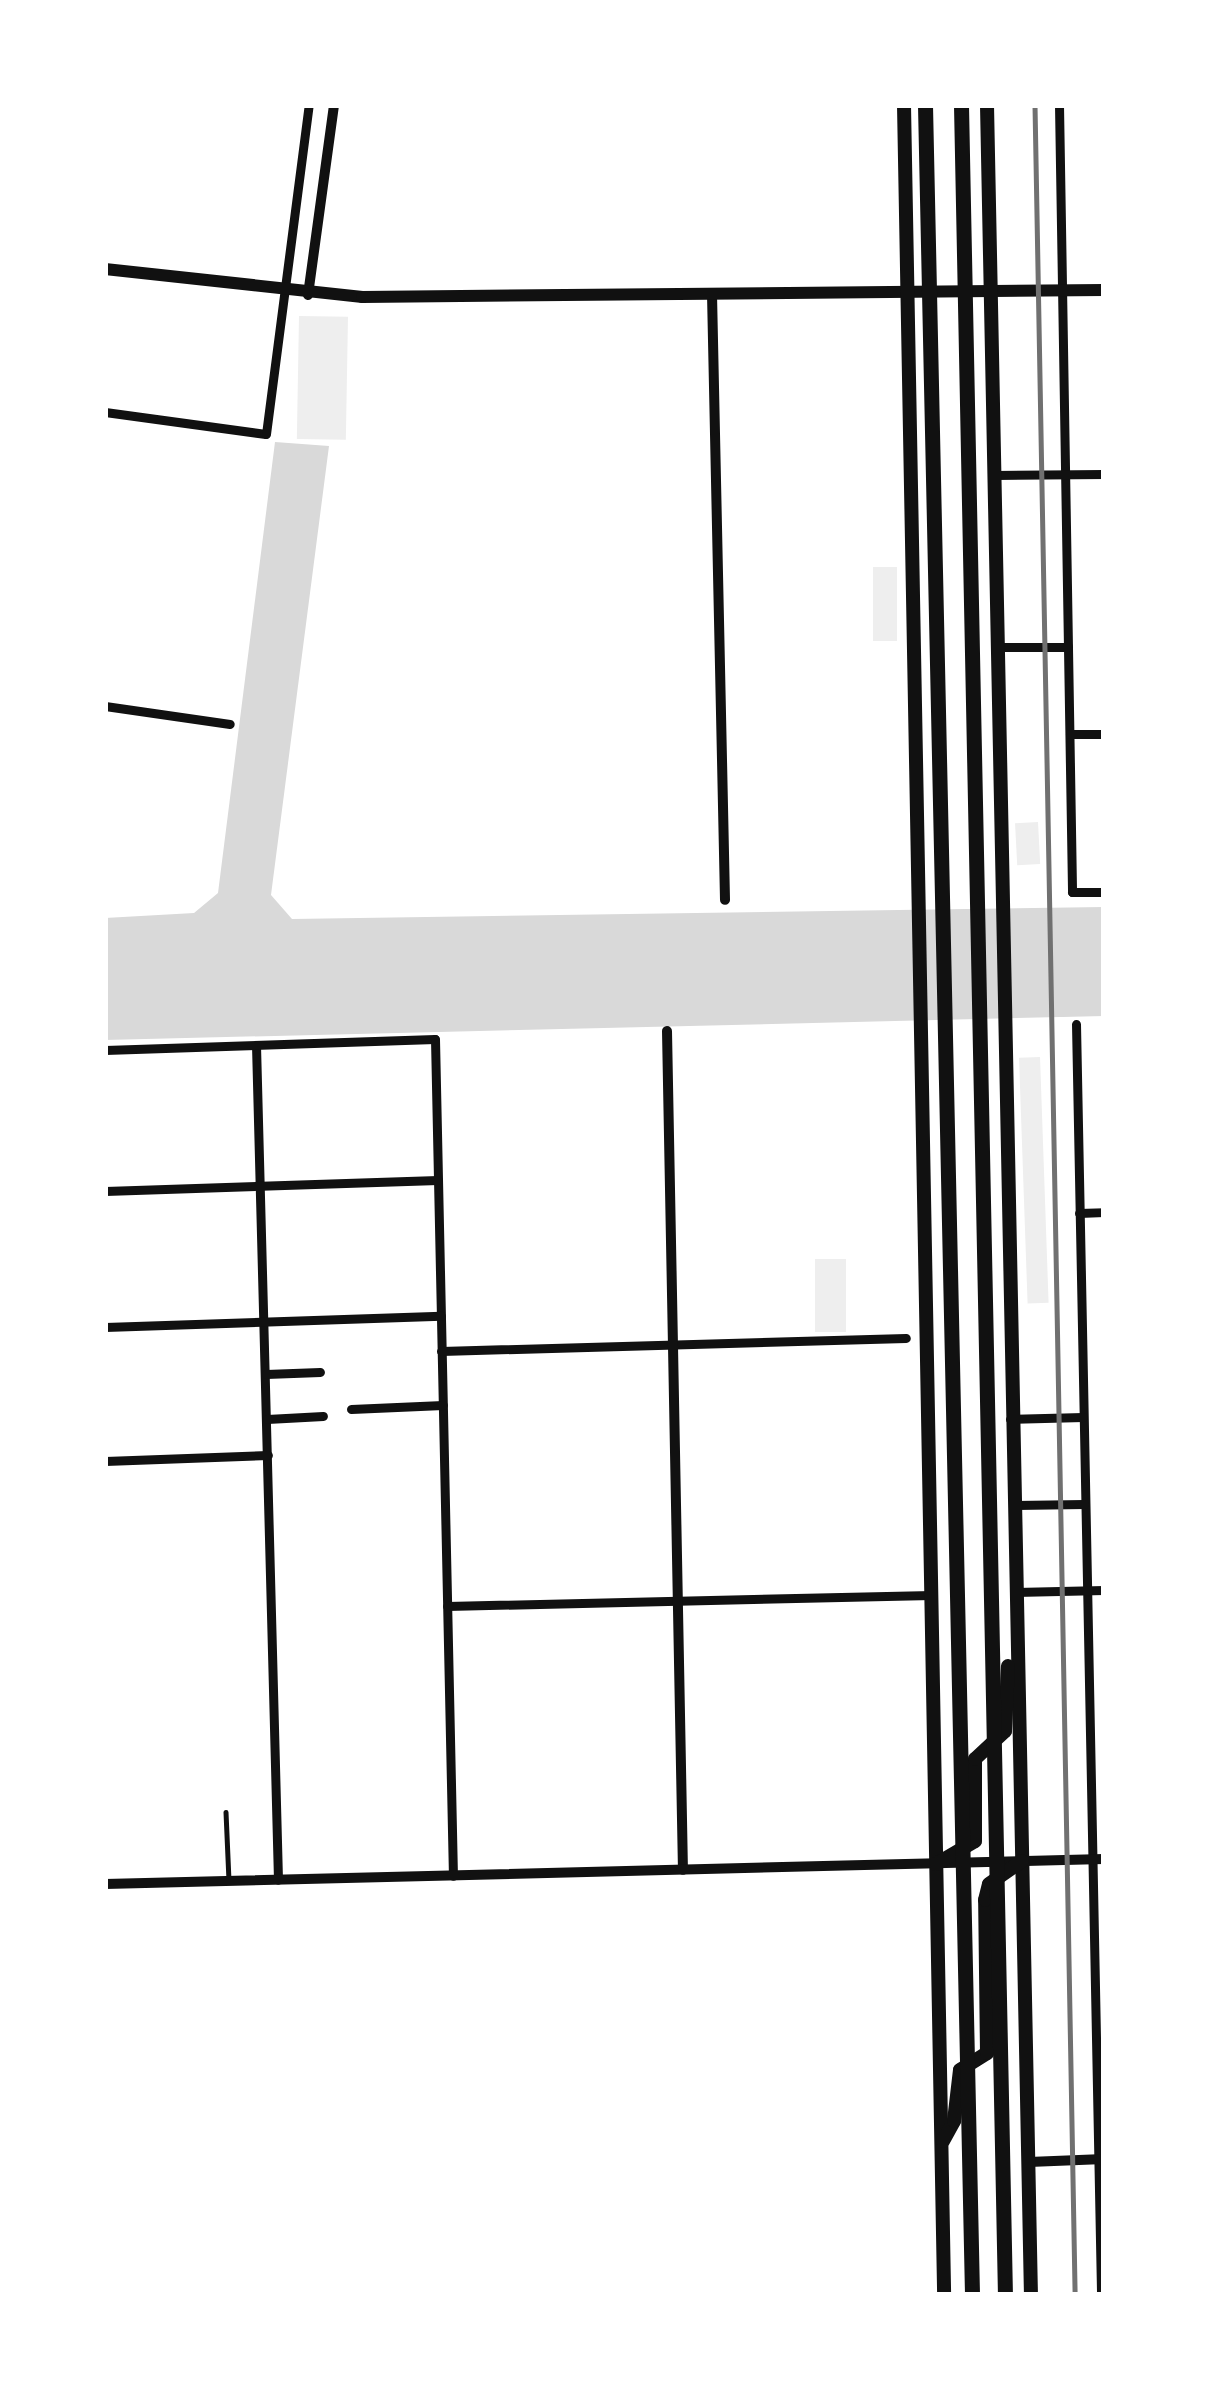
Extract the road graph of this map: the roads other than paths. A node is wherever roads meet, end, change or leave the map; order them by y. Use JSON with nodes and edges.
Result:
{"nodes":[{"id":1,"x":309,"y":105,"type":"edge"},
{"id":2,"x":334,"y":105,"type":"edge"},
{"id":3,"x":904,"y":105,"type":"edge"},
{"id":4,"x":925,"y":105,"type":"edge"},
{"id":5,"x":961,"y":105,"type":"edge"},
{"id":6,"x":987,"y":105,"type":"edge"},
{"id":7,"x":1059,"y":105,"type":"edge"},
{"id":8,"x":105,"y":269,"type":"edge"},
{"id":9,"x":907,"y":289,"type":"junction"},
{"id":10,"x":992,"y":290,"type":"junction"},
{"id":11,"x":1062,"y":290,"type":"junction"},
{"id":12,"x":1104,"y":290,"type":"edge"},
{"id":13,"x":286,"y":294,"type":"junction"},
{"id":14,"x":712,"y":294,"type":"junction"},
{"id":15,"x":308,"y":295,"type":"junction"},
{"id":16,"x":105,"y":412,"type":"edge"},
{"id":17,"x":1104,"y":474,"type":"edge"},
{"id":18,"x":994,"y":475,"type":"junction"},
{"id":19,"x":1065,"y":475,"type":"junction"},
{"id":20,"x":998,"y":647,"type":"junction"},
{"id":21,"x":1068,"y":647,"type":"junction"},
{"id":22,"x":105,"y":706,"type":"edge"},
{"id":23,"x":230,"y":724,"type":"dead end"},
{"id":24,"x":1070,"y":734,"type":"junction"},
{"id":25,"x":1104,"y":734,"type":"edge"},
{"id":26,"x":1104,"y":892,"type":"edge"},
{"id":27,"x":724,"y":900,"type":"dead end"},
{"id":28,"x":1076,"y":1024,"type":"dead end"},
{"id":29,"x":667,"y":1031,"type":"dead end"},
{"id":30,"x":256,"y":1045,"type":"junction"},
{"id":31,"x":105,"y":1050,"type":"edge"},
{"id":32,"x":438,"y":1180,"type":"junction"},
{"id":33,"x":260,"y":1185,"type":"junction"},
{"id":34,"x":105,"y":1191,"type":"edge"},
{"id":35,"x":1104,"y":1212,"type":"edge"},
{"id":36,"x":1079,"y":1213,"type":"junction"},
{"id":37,"x":441,"y":1316,"type":"junction"},
{"id":38,"x":264,"y":1321,"type":"junction"},
{"id":39,"x":105,"y":1327,"type":"edge"},
{"id":40,"x":906,"y":1338,"type":"dead end"},
{"id":41,"x":673,"y":1343,"type":"junction"},
{"id":42,"x":441,"y":1351,"type":"junction"},
{"id":43,"x":320,"y":1372,"type":"dead end"},
{"id":44,"x":266,"y":1374,"type":"junction"},
{"id":45,"x":442,"y":1405,"type":"junction"},
{"id":46,"x":351,"y":1409,"type":"dead end"},
{"id":47,"x":323,"y":1416,"type":"dead end"},
{"id":48,"x":1083,"y":1417,"type":"junction"},
{"id":49,"x":1010,"y":1419,"type":"junction"},
{"id":50,"x":267,"y":1420,"type":"junction"},
{"id":51,"x":268,"y":1455,"type":"junction"},
{"id":52,"x":105,"y":1461,"type":"edge"},
{"id":53,"x":1084,"y":1504,"type":"junction"},
{"id":54,"x":1013,"y":1505,"type":"junction"},
{"id":55,"x":1104,"y":1590,"type":"edge"},
{"id":56,"x":1086,"y":1591,"type":"junction"},
{"id":57,"x":1015,"y":1592,"type":"junction"},
{"id":58,"x":932,"y":1595,"type":"junction"},
{"id":59,"x":678,"y":1601,"type":"junction"},
{"id":60,"x":447,"y":1606,"type":"junction"},
{"id":61,"x":1016,"y":1627,"type":"junction"},
{"id":62,"x":226,"y":1813,"type":"dead end"},
{"id":63,"x":1098,"y":1859,"type":"edge"},
{"id":64,"x":1022,"y":1861,"type":"junction"},
{"id":65,"x":936,"y":1864,"type":"junction"},
{"id":66,"x":682,"y":1870,"type":"junction"},
{"id":67,"x":453,"y":1876,"type":"junction"},
{"id":68,"x":278,"y":1880,"type":"junction"},
{"id":69,"x":229,"y":1881,"type":"junction"},
{"id":70,"x":105,"y":1884,"type":"edge"},
{"id":71,"x":941,"y":2145,"type":"junction"},
{"id":72,"x":1101,"y":2159,"type":"edge"},
{"id":73,"x":1029,"y":2162,"type":"junction"},
{"id":74,"x":944,"y":2295,"type":"edge"},
{"id":75,"x":972,"y":2295,"type":"edge"},
{"id":76,"x":1005,"y":2295,"type":"edge"},
{"id":77,"x":1031,"y":2295,"type":"edge"},
{"id":78,"x":1101,"y":2295,"type":"edge"}],
"edges":[{"from":1,"to":13,"type":"street"},
{"from":2,"to":15,"type":"street"},
{"from":3,"to":9,"type":"highway"},
{"from":4,"to":75,"type":"highway"},
{"from":5,"to":76,"type":"highway"},
{"from":6,"to":10,"type":"highway"},
{"from":7,"to":11,"type":"street"},
{"from":8,"to":13,"type":"main road"},
{"from":9,"to":10,"type":"main road"},
{"from":9,"to":14,"type":"main road"},
{"from":9,"to":58,"type":"highway"},
{"from":10,"to":11,"type":"main road"},
{"from":10,"to":18,"type":"highway"},
{"from":11,"to":12,"type":"main road"},
{"from":11,"to":19,"type":"street"},
{"from":13,"to":15,"type":"main road"},
{"from":13,"to":16,"type":"street"},
{"from":14,"to":15,"type":"main road"},
{"from":14,"to":27,"type":"street"},
{"from":17,"to":19,"type":"street"},
{"from":18,"to":19,"type":"street"},
{"from":18,"to":20,"type":"highway"},
{"from":19,"to":21,"type":"street"},
{"from":20,"to":21,"type":"street"},
{"from":20,"to":49,"type":"highway"},
{"from":21,"to":24,"type":"street"},
{"from":22,"to":23,"type":"street"},
{"from":24,"to":25,"type":"street"},
{"from":24,"to":26,"type":"street"},
{"from":28,"to":36,"type":"street"},
{"from":29,"to":41,"type":"street"},
{"from":30,"to":31,"type":"street"},
{"from":30,"to":32,"type":"street"},
{"from":30,"to":33,"type":"street"},
{"from":32,"to":33,"type":"street"},
{"from":32,"to":37,"type":"street"},
{"from":33,"to":34,"type":"street"},
{"from":33,"to":38,"type":"street"},
{"from":35,"to":36,"type":"street"},
{"from":36,"to":48,"type":"street"},
{"from":37,"to":38,"type":"street"},
{"from":37,"to":42,"type":"street"},
{"from":38,"to":39,"type":"street"},
{"from":38,"to":44,"type":"street"},
{"from":40,"to":41,"type":"street"},
{"from":41,"to":42,"type":"street"},
{"from":41,"to":59,"type":"street"},
{"from":42,"to":45,"type":"street"},
{"from":43,"to":44,"type":"street"},
{"from":44,"to":50,"type":"street"},
{"from":45,"to":46,"type":"street"},
{"from":45,"to":60,"type":"street"},
{"from":47,"to":50,"type":"street"},
{"from":48,"to":49,"type":"street"},
{"from":48,"to":53,"type":"street"},
{"from":49,"to":54,"type":"highway"},
{"from":50,"to":51,"type":"street"},
{"from":51,"to":52,"type":"street"},
{"from":51,"to":68,"type":"street"},
{"from":53,"to":54,"type":"street"},
{"from":53,"to":56,"type":"street"},
{"from":54,"to":57,"type":"highway"},
{"from":55,"to":56,"type":"street"},
{"from":56,"to":57,"type":"street"},
{"from":56,"to":63,"type":"street"},
{"from":57,"to":61,"type":"highway"},
{"from":58,"to":59,"type":"street"},
{"from":58,"to":65,"type":"highway"},
{"from":59,"to":60,"type":"street"},
{"from":59,"to":66,"type":"street"},
{"from":60,"to":67,"type":"street"},
{"from":61,"to":64,"type":"highway"},
{"from":61,"to":65,"type":"highway"},
{"from":62,"to":69,"type":"lane"},
{"from":63,"to":64,"type":"street"},
{"from":63,"to":72,"type":"street"},
{"from":64,"to":65,"type":"street"},
{"from":64,"to":71,"type":"highway"},
{"from":64,"to":73,"type":"highway"},
{"from":65,"to":66,"type":"street"},
{"from":65,"to":71,"type":"highway"},
{"from":66,"to":67,"type":"street"},
{"from":67,"to":68,"type":"street"},
{"from":68,"to":69,"type":"street"},
{"from":69,"to":70,"type":"street"},
{"from":71,"to":74,"type":"highway"},
{"from":72,"to":73,"type":"street"},
{"from":72,"to":78,"type":"street"},
{"from":73,"to":77,"type":"highway"}]}
